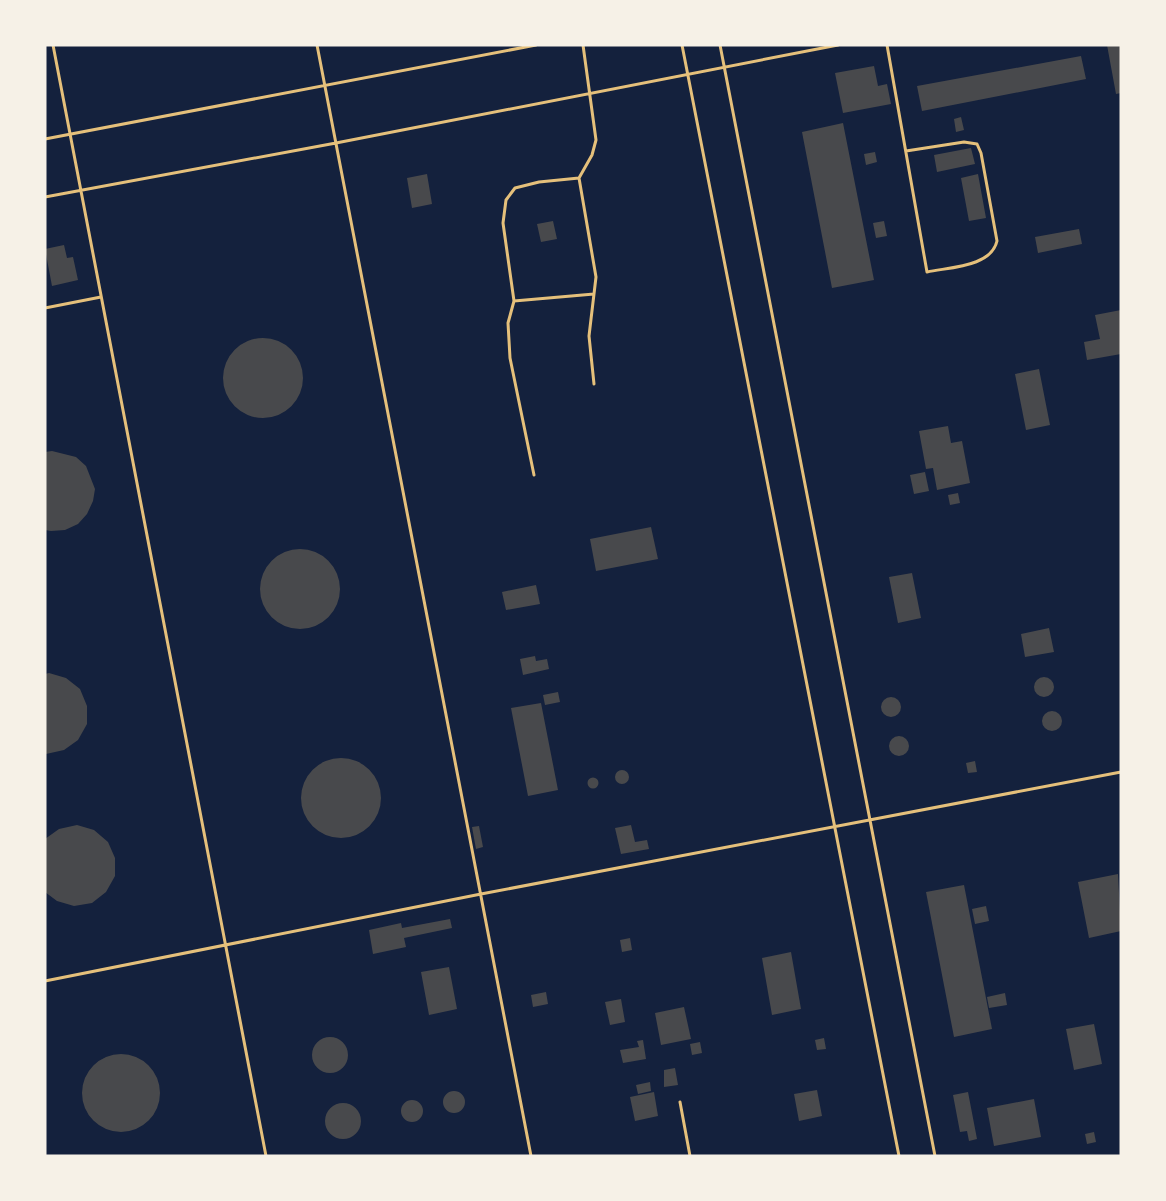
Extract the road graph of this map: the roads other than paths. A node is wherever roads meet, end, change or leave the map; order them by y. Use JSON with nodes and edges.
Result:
{"nodes":[{"id":1,"x":52,"y":45,"type":"edge"},
{"id":2,"x":317,"y":45,"type":"edge"},
{"id":3,"x":536,"y":45,"type":"edge"},
{"id":4,"x":583,"y":45,"type":"edge"},
{"id":5,"x":682,"y":45,"type":"edge"},
{"id":6,"x":720,"y":45,"type":"edge"},
{"id":7,"x":838,"y":45,"type":"edge"},
{"id":8,"x":887,"y":45,"type":"edge"},
{"id":9,"x":724,"y":66,"type":"junction"},
{"id":10,"x":688,"y":73,"type":"junction"},
{"id":11,"x":324,"y":84,"type":"junction"},
{"id":12,"x":590,"y":93,"type":"junction"},
{"id":13,"x":70,"y":135,"type":"junction"},
{"id":14,"x":45,"y":139,"type":"edge"},
{"id":15,"x":336,"y":143,"type":"junction"},
{"id":16,"x":906,"y":151,"type":"junction"},
{"id":17,"x":579,"y":178,"type":"junction"},
{"id":18,"x":80,"y":190,"type":"junction"},
{"id":19,"x":45,"y":196,"type":"edge"},
{"id":20,"x":594,"y":294,"type":"junction"},
{"id":21,"x":101,"y":297,"type":"junction"},
{"id":22,"x":514,"y":301,"type":"junction"},
{"id":23,"x":45,"y":308,"type":"edge"},
{"id":24,"x":594,"y":384,"type":"dead end"},
{"id":25,"x":534,"y":475,"type":"dead end"},
{"id":26,"x":1121,"y":772,"type":"edge"},
{"id":27,"x":871,"y":820,"type":"junction"},
{"id":28,"x":835,"y":827,"type":"junction"},
{"id":29,"x":481,"y":894,"type":"junction"},
{"id":30,"x":225,"y":946,"type":"junction"},
{"id":31,"x":45,"y":981,"type":"edge"},
{"id":32,"x":680,"y":1102,"type":"dead end"},
{"id":33,"x":266,"y":1156,"type":"edge"},
{"id":34,"x":531,"y":1156,"type":"edge"},
{"id":35,"x":690,"y":1156,"type":"edge"},
{"id":36,"x":899,"y":1156,"type":"edge"},
{"id":37,"x":935,"y":1156,"type":"edge"}],
"edges":[{"from":1,"to":13,"type":"lane"},
{"from":2,"to":11,"type":"lane"},
{"from":3,"to":11,"type":"lane"},
{"from":4,"to":12,"type":"lane"},
{"from":5,"to":10,"type":"lane"},
{"from":6,"to":9,"type":"lane"},
{"from":7,"to":9,"type":"lane"},
{"from":8,"to":16,"type":"lane"},
{"from":9,"to":10,"type":"lane"},
{"from":9,"to":27,"type":"lane"},
{"from":10,"to":12,"type":"lane"},
{"from":10,"to":28,"type":"lane"},
{"from":11,"to":13,"type":"lane"},
{"from":11,"to":15,"type":"lane"},
{"from":12,"to":15,"type":"lane"},
{"from":12,"to":17,"type":"lane"},
{"from":13,"to":14,"type":"lane"},
{"from":13,"to":18,"type":"lane"},
{"from":15,"to":18,"type":"lane"},
{"from":15,"to":29,"type":"lane"},
{"from":16,"to":16,"type":"lane"},
{"from":17,"to":20,"type":"lane"},
{"from":17,"to":22,"type":"lane"},
{"from":18,"to":19,"type":"lane"},
{"from":18,"to":21,"type":"lane"},
{"from":20,"to":22,"type":"lane"},
{"from":20,"to":24,"type":"lane"},
{"from":21,"to":23,"type":"lane"},
{"from":21,"to":30,"type":"lane"},
{"from":22,"to":25,"type":"lane"},
{"from":26,"to":27,"type":"lane"},
{"from":27,"to":28,"type":"lane"},
{"from":27,"to":37,"type":"lane"},
{"from":28,"to":29,"type":"lane"},
{"from":28,"to":36,"type":"lane"},
{"from":29,"to":30,"type":"lane"},
{"from":29,"to":34,"type":"lane"},
{"from":30,"to":31,"type":"lane"},
{"from":30,"to":33,"type":"lane"},
{"from":32,"to":35,"type":"lane"}]}
